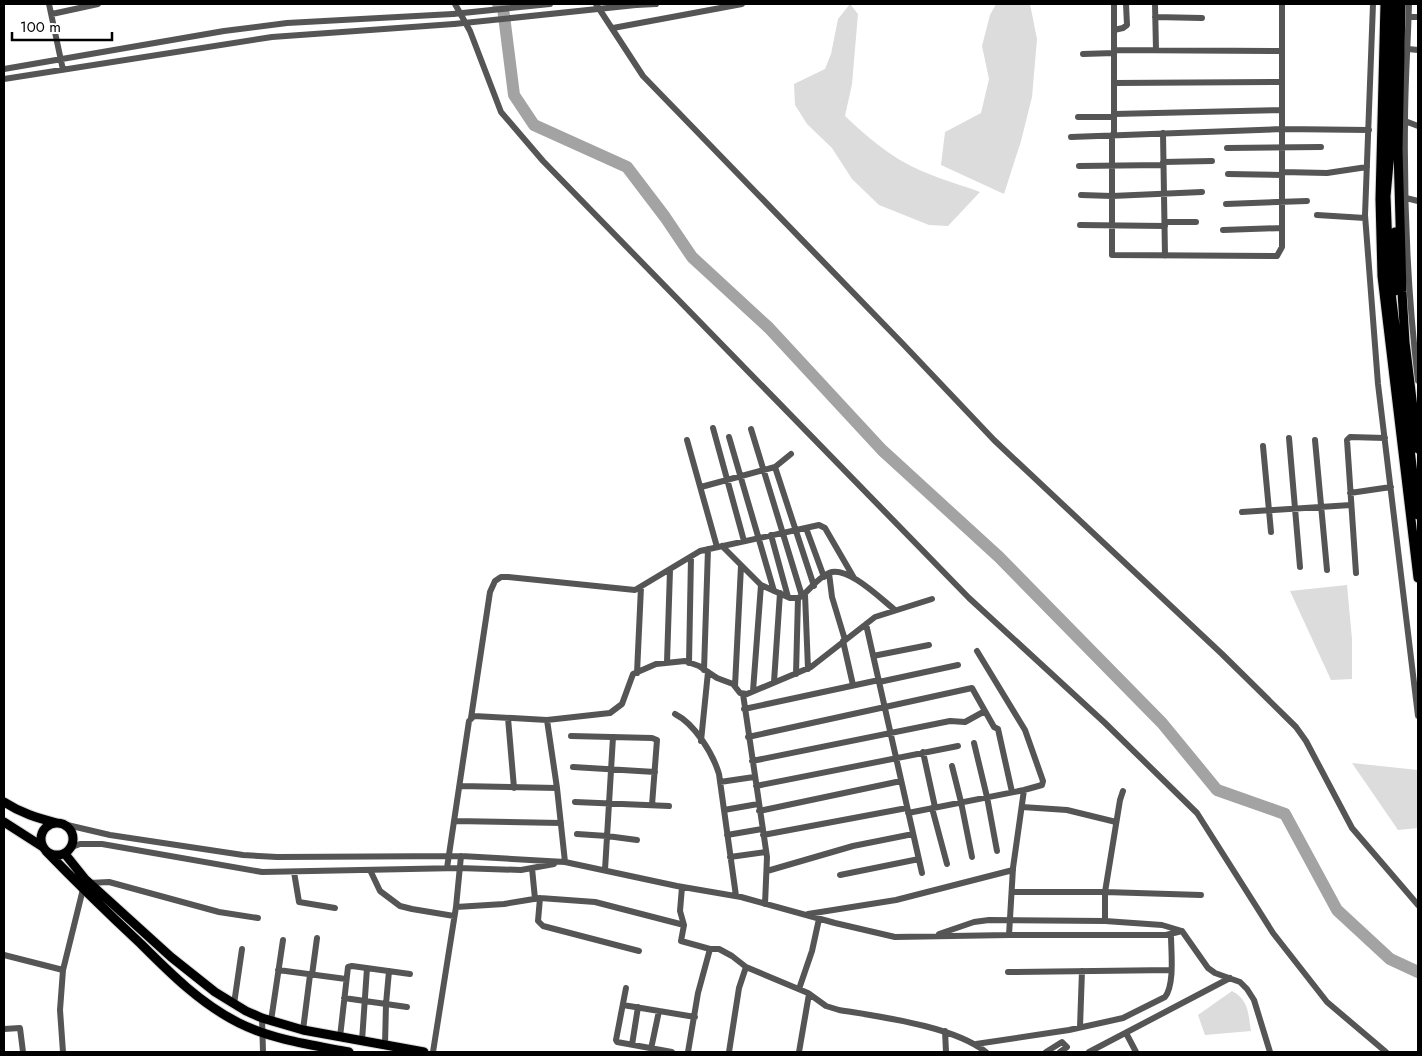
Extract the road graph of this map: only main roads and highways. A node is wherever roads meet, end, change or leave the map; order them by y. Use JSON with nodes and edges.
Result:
{"nodes":[{"id":1,"x":1385,"y":4,"type":"edge"},
{"id":2,"x":1393,"y":4,"type":"edge"},
{"id":3,"x":1401,"y":4,"type":"edge"},
{"id":4,"x":1398,"y":155,"type":"junction"},
{"id":5,"x":1418,"y":449,"type":"edge"},
{"id":6,"x":1418,"y":515,"type":"edge"},
{"id":7,"x":1418,"y":578,"type":"edge"},
{"id":8,"x":4,"y":802,"type":"edge"},
{"id":9,"x":4,"y":822,"type":"edge"},
{"id":10,"x":60,"y":823,"type":"junction"},
{"id":11,"x":44,"y":849,"type":"junction"},
{"id":12,"x":65,"y":854,"type":"junction"},
{"id":13,"x":86,"y":883,"type":"junction"},
{"id":14,"x":349,"y":1052,"type":"edge"},
{"id":15,"x":424,"y":1052,"type":"edge"}],
"edges":[{"from":1,"to":7,"type":"main road"},
{"from":2,"to":4,"type":"main road"},
{"from":3,"to":4,"type":"main road"},
{"from":4,"to":5,"type":"main road"},
{"from":4,"to":6,"type":"main road"},
{"from":8,"to":10,"type":"main road"},
{"from":9,"to":11,"type":"main road"},
{"from":10,"to":11,"type":"main road"},
{"from":10,"to":12,"type":"main road"},
{"from":11,"to":12,"type":"main road"},
{"from":11,"to":13,"type":"main road"},
{"from":12,"to":13,"type":"main road"},
{"from":13,"to":14,"type":"main road"},
{"from":13,"to":15,"type":"main road"}]}
